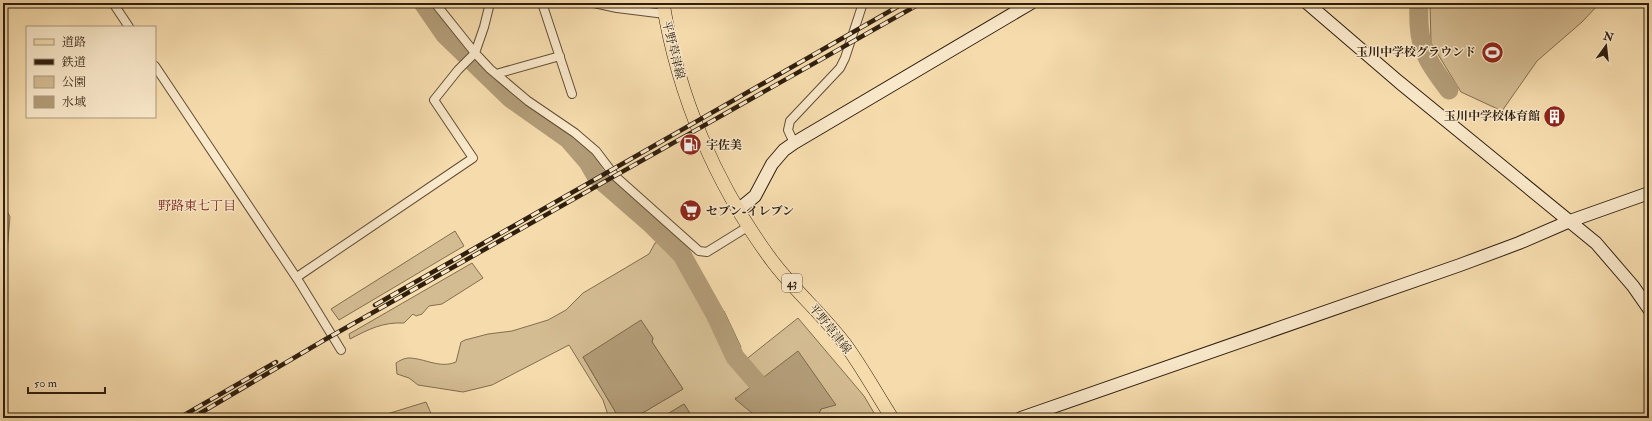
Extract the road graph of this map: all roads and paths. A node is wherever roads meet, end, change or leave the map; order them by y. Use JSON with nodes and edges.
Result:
{"nodes":[{"id":1,"x":113,"y":3,"type":"edge"},
{"id":2,"x":435,"y":3,"type":"edge"},
{"id":3,"x":490,"y":3,"type":"edge"},
{"id":4,"x":542,"y":3,"type":"edge"},
{"id":5,"x":594,"y":3,"type":"edge"},
{"id":6,"x":863,"y":3,"type":"edge"},
{"id":7,"x":1031,"y":3,"type":"edge"},
{"id":8,"x":1307,"y":3,"type":"edge"},
{"id":9,"x":664,"y":8,"type":"edge"},
{"id":10,"x":128,"y":26,"type":"edge"},
{"id":11,"x":473,"y":55,"type":"junction"},
{"id":12,"x":560,"y":56,"type":"junction"},
{"id":13,"x":156,"y":67,"type":"edge"},
{"id":14,"x":496,"y":74,"type":"junction"},
{"id":15,"x":572,"y":94,"type":"dead end"},
{"id":16,"x":794,"y":143,"type":"junction"},
{"id":17,"x":1649,"y":193,"type":"edge"},
{"id":18,"x":738,"y":210,"type":"junction"},
{"id":19,"x":1570,"y":220,"type":"junction"},
{"id":20,"x":748,"y":226,"type":"junction"},
{"id":21,"x":297,"y":277,"type":"junction"},
{"id":22,"x":1649,"y":309,"type":"edge"},
{"id":23,"x":341,"y":350,"type":"dead end"},
{"id":24,"x":892,"y":418,"type":"edge"},
{"id":25,"x":1021,"y":418,"type":"edge"}],
"edges":[{"from":1,"to":10,"type":"street"},
{"from":2,"to":11,"type":"street"},
{"from":3,"to":11,"type":"street"},
{"from":4,"to":12,"type":"street"},
{"from":5,"to":9,"type":"street"},
{"from":6,"to":16,"type":"street"},
{"from":7,"to":16,"type":"street"},
{"from":8,"to":19,"type":"street"},
{"from":9,"to":18,"type":"main road","name":"平野草津線","number":"43"},
{"from":11,"to":14,"type":"street"},
{"from":11,"to":21,"type":"street"},
{"from":12,"to":14,"type":"street"},
{"from":12,"to":15,"type":"street"},
{"from":13,"to":21,"type":"street"},
{"from":14,"to":20,"type":"street"},
{"from":16,"to":18,"type":"street"},
{"from":17,"to":19,"type":"street"},
{"from":18,"to":20,"type":"main road","name":"平野草津線","number":"43"},
{"from":19,"to":22,"type":"street"},
{"from":19,"to":25,"type":"street"},
{"from":20,"to":24,"type":"main road","name":"平野草津線","number":"43"},
{"from":21,"to":23,"type":"street"}]}
